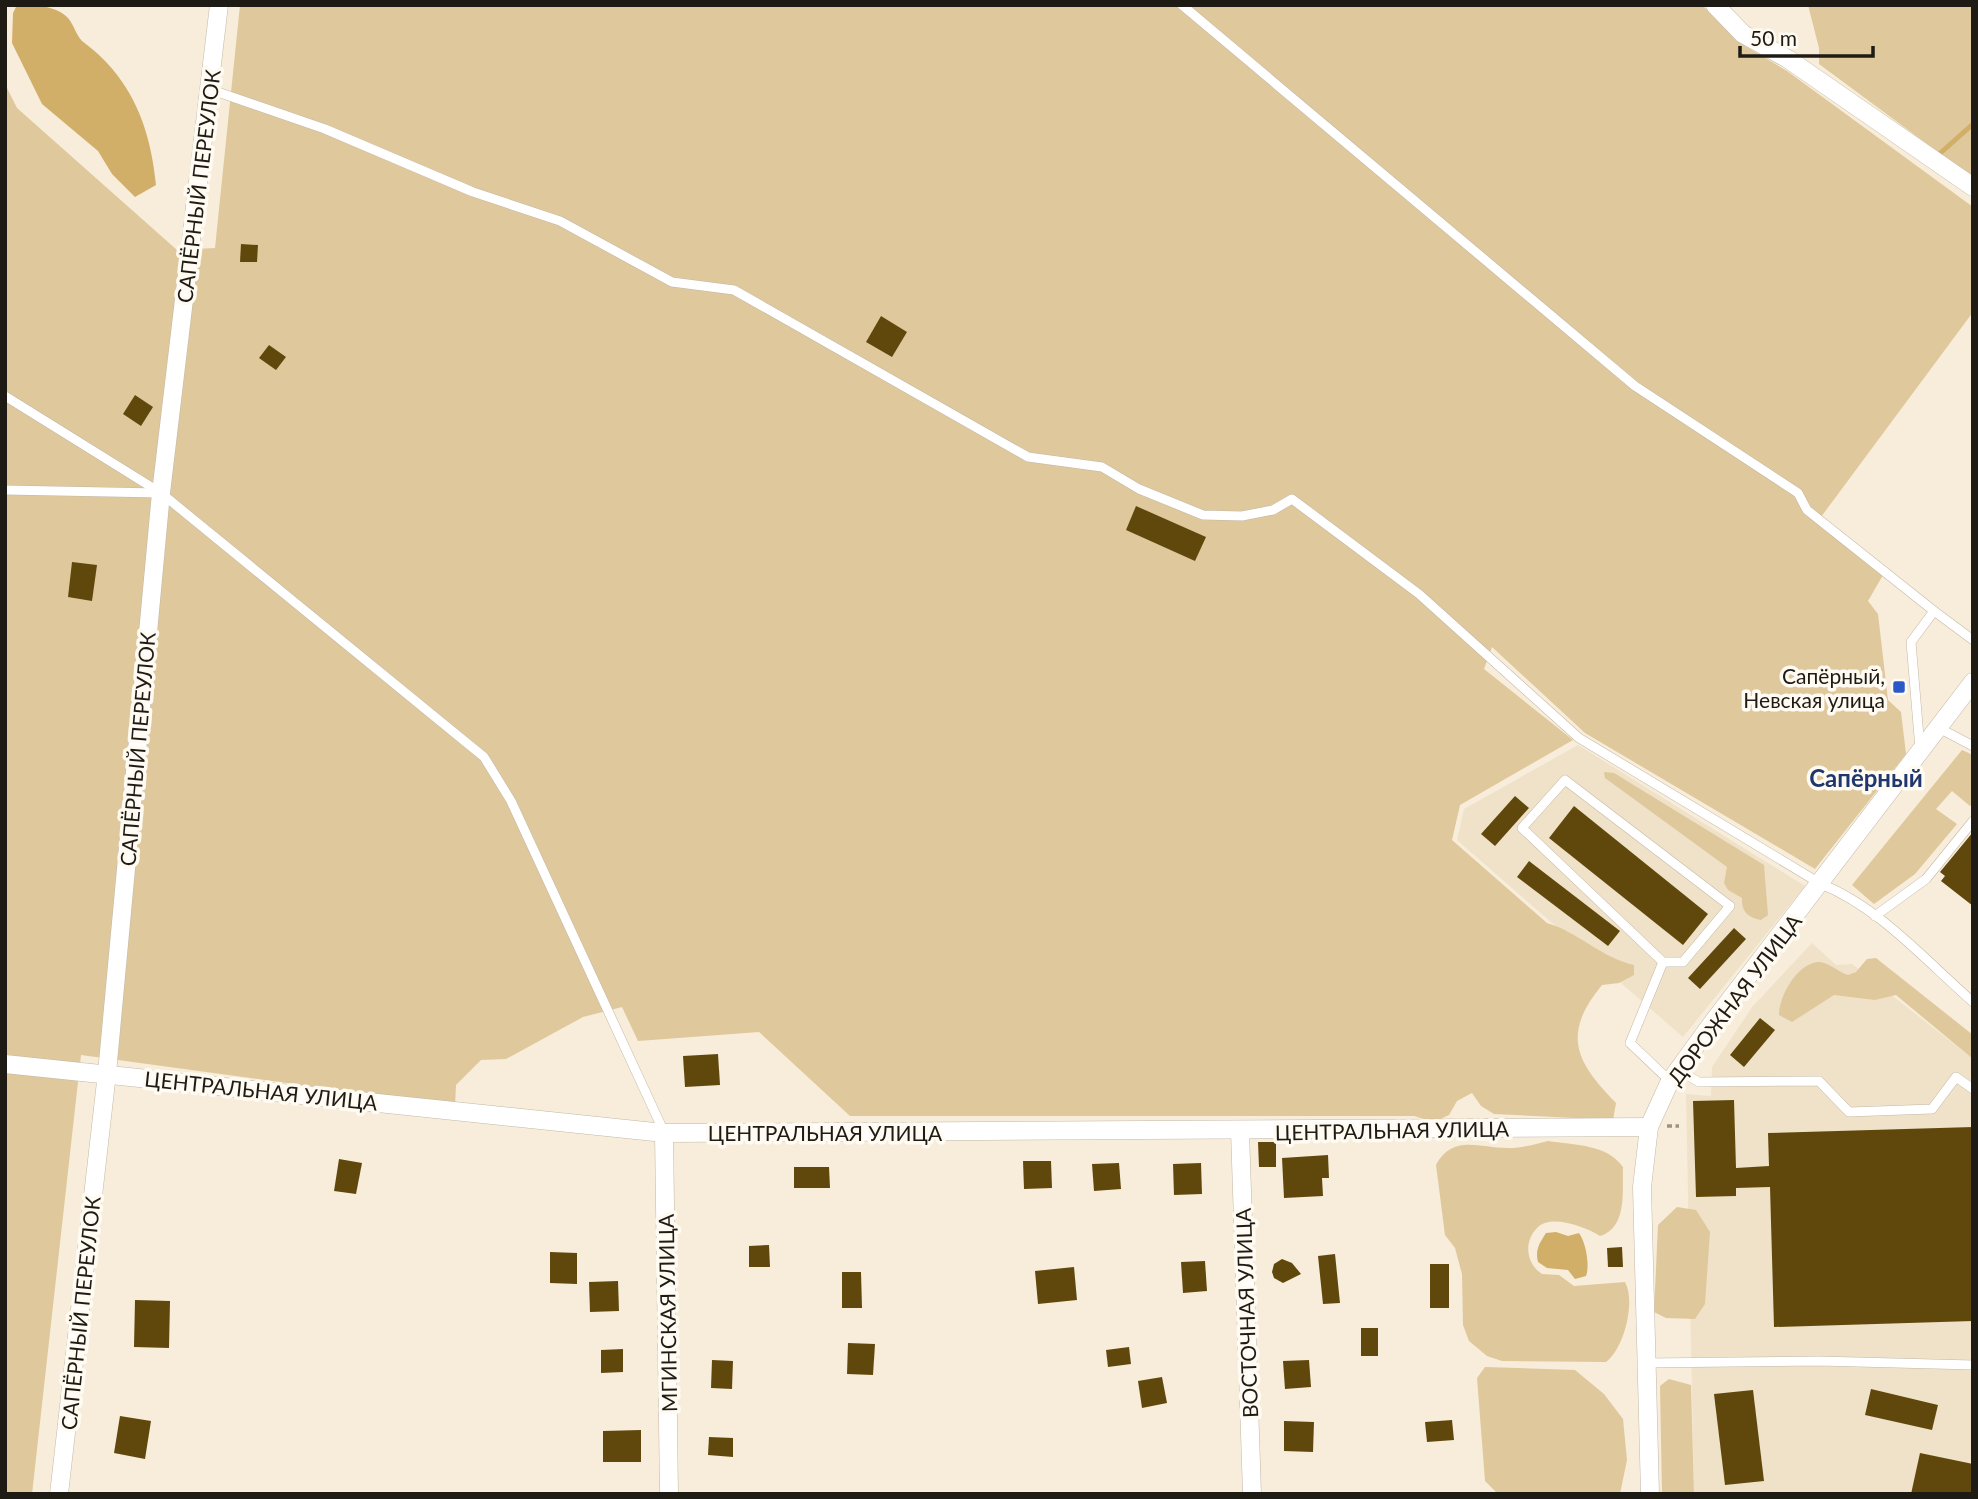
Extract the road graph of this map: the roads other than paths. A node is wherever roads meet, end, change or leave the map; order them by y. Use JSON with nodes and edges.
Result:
{"nodes":[{"id":1,"x":219,"y":5,"type":"edge"},
{"id":2,"x":1182,"y":5,"type":"edge"},
{"id":3,"x":1715,"y":5,"type":"edge"},
{"id":4,"x":209,"y":89,"type":"junction"},
{"id":5,"x":1973,"y":187,"type":"edge"},
{"id":6,"x":5,"y":396,"type":"edge"},
{"id":7,"x":5,"y":490,"type":"edge"},
{"id":8,"x":161,"y":493,"type":"junction"},
{"id":9,"x":1934,"y":611,"type":"junction"},
{"id":10,"x":1973,"y":640,"type":"edge"},
{"id":11,"x":1973,"y":682,"type":"edge"},
{"id":12,"x":1937,"y":726,"type":"junction"},
{"id":13,"x":1973,"y":746,"type":"edge"},
{"id":14,"x":1920,"y":749,"type":"junction"},
{"id":15,"x":1973,"y":821,"type":"edge"},
{"id":16,"x":1821,"y":884,"type":"junction"},
{"id":17,"x":1875,"y":916,"type":"junction"},
{"id":18,"x":1663,"y":962,"type":"junction"},
{"id":19,"x":1973,"y":1002,"type":"edge"},
{"id":20,"x":5,"y":1064,"type":"edge"},
{"id":21,"x":107,"y":1073,"type":"junction"},
{"id":22,"x":1674,"y":1075,"type":"junction"},
{"id":23,"x":1973,"y":1089,"type":"edge"},
{"id":24,"x":1649,"y":1127,"type":"junction"},
{"id":25,"x":1240,"y":1131,"type":"junction"},
{"id":26,"x":664,"y":1133,"type":"junction"},
{"id":27,"x":1646,"y":1363,"type":"junction"},
{"id":28,"x":1973,"y":1365,"type":"edge"},
{"id":29,"x":60,"y":1494,"type":"edge"},
{"id":30,"x":669,"y":1494,"type":"edge"},
{"id":31,"x":1252,"y":1494,"type":"edge"},
{"id":32,"x":1650,"y":1494,"type":"edge"}],
"edges":[{"from":1,"to":4,"type":"street","name":"САПЁРНЫЙ ПЕРЕУЛОК"},
{"from":2,"to":9,"type":"lane"},
{"from":3,"to":5,"type":"street"},
{"from":4,"to":8,"type":"street","name":"САПЁРНЫЙ ПЕРЕУЛОК"},
{"from":4,"to":16,"type":"lane"},
{"from":6,"to":8,"type":"lane"},
{"from":7,"to":8,"type":"lane"},
{"from":8,"to":21,"type":"street","name":"САПЁРНЫЙ ПЕРЕУЛОК"},
{"from":8,"to":26,"type":"lane"},
{"from":9,"to":10,"type":"lane"},
{"from":9,"to":14,"type":"lane"},
{"from":11,"to":12,"type":"street","name":"ДОРОЖНАЯ УЛИЦА"},
{"from":12,"to":13,"type":"lane"},
{"from":12,"to":14,"type":"street","name":"ДОРОЖНАЯ УЛИЦА"},
{"from":14,"to":16,"type":"street","name":"ДОРОЖНАЯ УЛИЦА"},
{"from":15,"to":17,"type":"lane"},
{"from":16,"to":17,"type":"lane"},
{"from":16,"to":22,"type":"street","name":"ДОРОЖНАЯ УЛИЦА"},
{"from":17,"to":19,"type":"lane"},
{"from":18,"to":18,"type":"lane"},
{"from":18,"to":22,"type":"lane"},
{"from":20,"to":21,"type":"street","name":"ЦЕНТРАЛЬНАЯ УЛИЦА"},
{"from":21,"to":26,"type":"street","name":"ЦЕНТРАЛЬНАЯ УЛИЦА"},
{"from":21,"to":29,"type":"street","name":"САПЁРНЫЙ ПЕРЕУЛОК"},
{"from":22,"to":23,"type":"lane"},
{"from":22,"to":24,"type":"street","name":"ДОРОЖНАЯ УЛИЦА"},
{"from":24,"to":25,"type":"street","name":"ЦЕНТРАЛЬНАЯ УЛИЦА"},
{"from":24,"to":27,"type":"street","name":"ДОРОЖНАЯ УЛИЦА"},
{"from":25,"to":26,"type":"street","name":"ЦЕНТРАЛЬНАЯ УЛИЦА"},
{"from":25,"to":31,"type":"street","name":"ВОСТОЧНАЯ УЛИЦА"},
{"from":26,"to":30,"type":"street","name":"МГИНСКАЯ УЛИЦА"},
{"from":27,"to":28,"type":"lane"},
{"from":27,"to":32,"type":"street","name":"ДОРОЖНАЯ УЛИЦА"}]}
